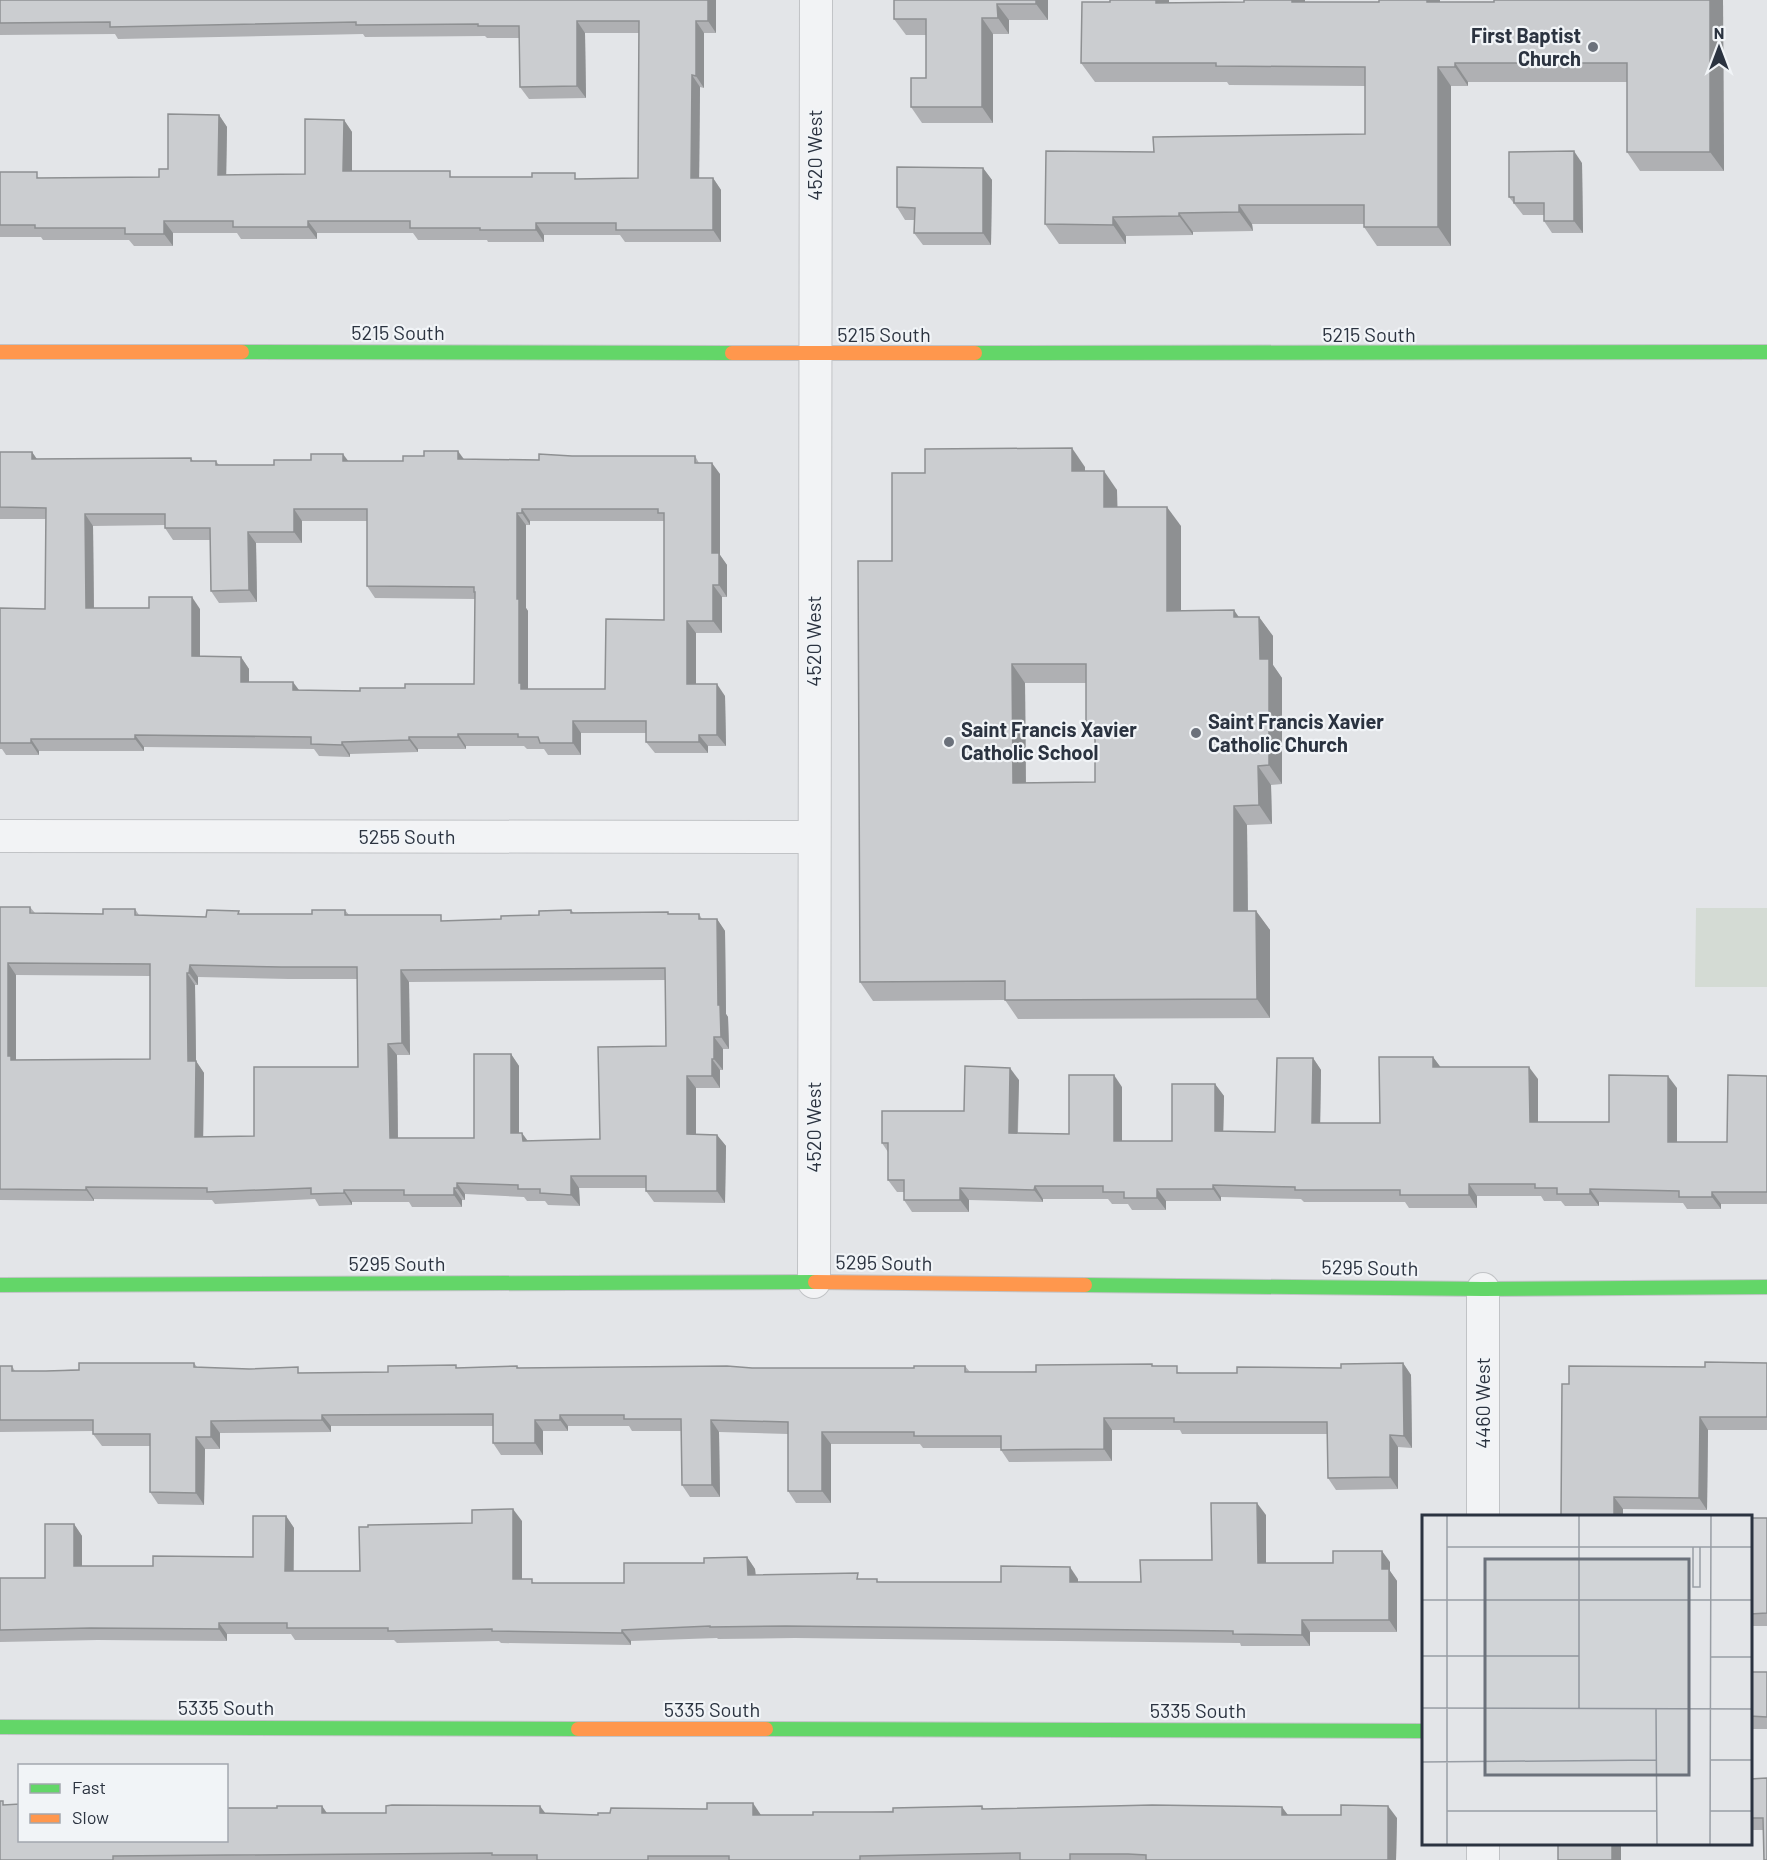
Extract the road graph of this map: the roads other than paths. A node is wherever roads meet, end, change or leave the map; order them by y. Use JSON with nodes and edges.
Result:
{"nodes":[{"id":1,"x":816,"y":0,"type":"edge"},
{"id":2,"x":0,"y":352,"type":"edge"},
{"id":3,"x":1767,"y":352,"type":"edge"},
{"id":4,"x":815,"y":354,"type":"junction"},
{"id":5,"x":0,"y":836,"type":"edge"},
{"id":6,"x":814,"y":837,"type":"junction"},
{"id":7,"x":814,"y":1282,"type":"junction"},
{"id":8,"x":0,"y":1286,"type":"edge"},
{"id":9,"x":1767,"y":1287,"type":"edge"},
{"id":10,"x":1483,"y":1289,"type":"junction"},
{"id":11,"x":1483,"y":1515,"type":"edge"},
{"id":12,"x":0,"y":1727,"type":"edge"},
{"id":13,"x":1422,"y":1731,"type":"edge"}],
"edges":[{"from":1,"to":4,"type":"street","name":"4520 West"},
{"from":2,"to":4,"type":"street","name":"5215 South"},
{"from":3,"to":4,"type":"street","name":"5215 South"},
{"from":4,"to":6,"type":"street","name":"4520 West"},
{"from":5,"to":6,"type":"street","name":"5255 South"},
{"from":6,"to":7,"type":"street","name":"4520 West"},
{"from":7,"to":8,"type":"street","name":"5295 South"},
{"from":7,"to":10,"type":"street","name":"5295 South"},
{"from":9,"to":10,"type":"street","name":"5295 South"},
{"from":10,"to":11,"type":"street","name":"4460 West"},
{"from":12,"to":13,"type":"street","name":"5335 South"}]}
